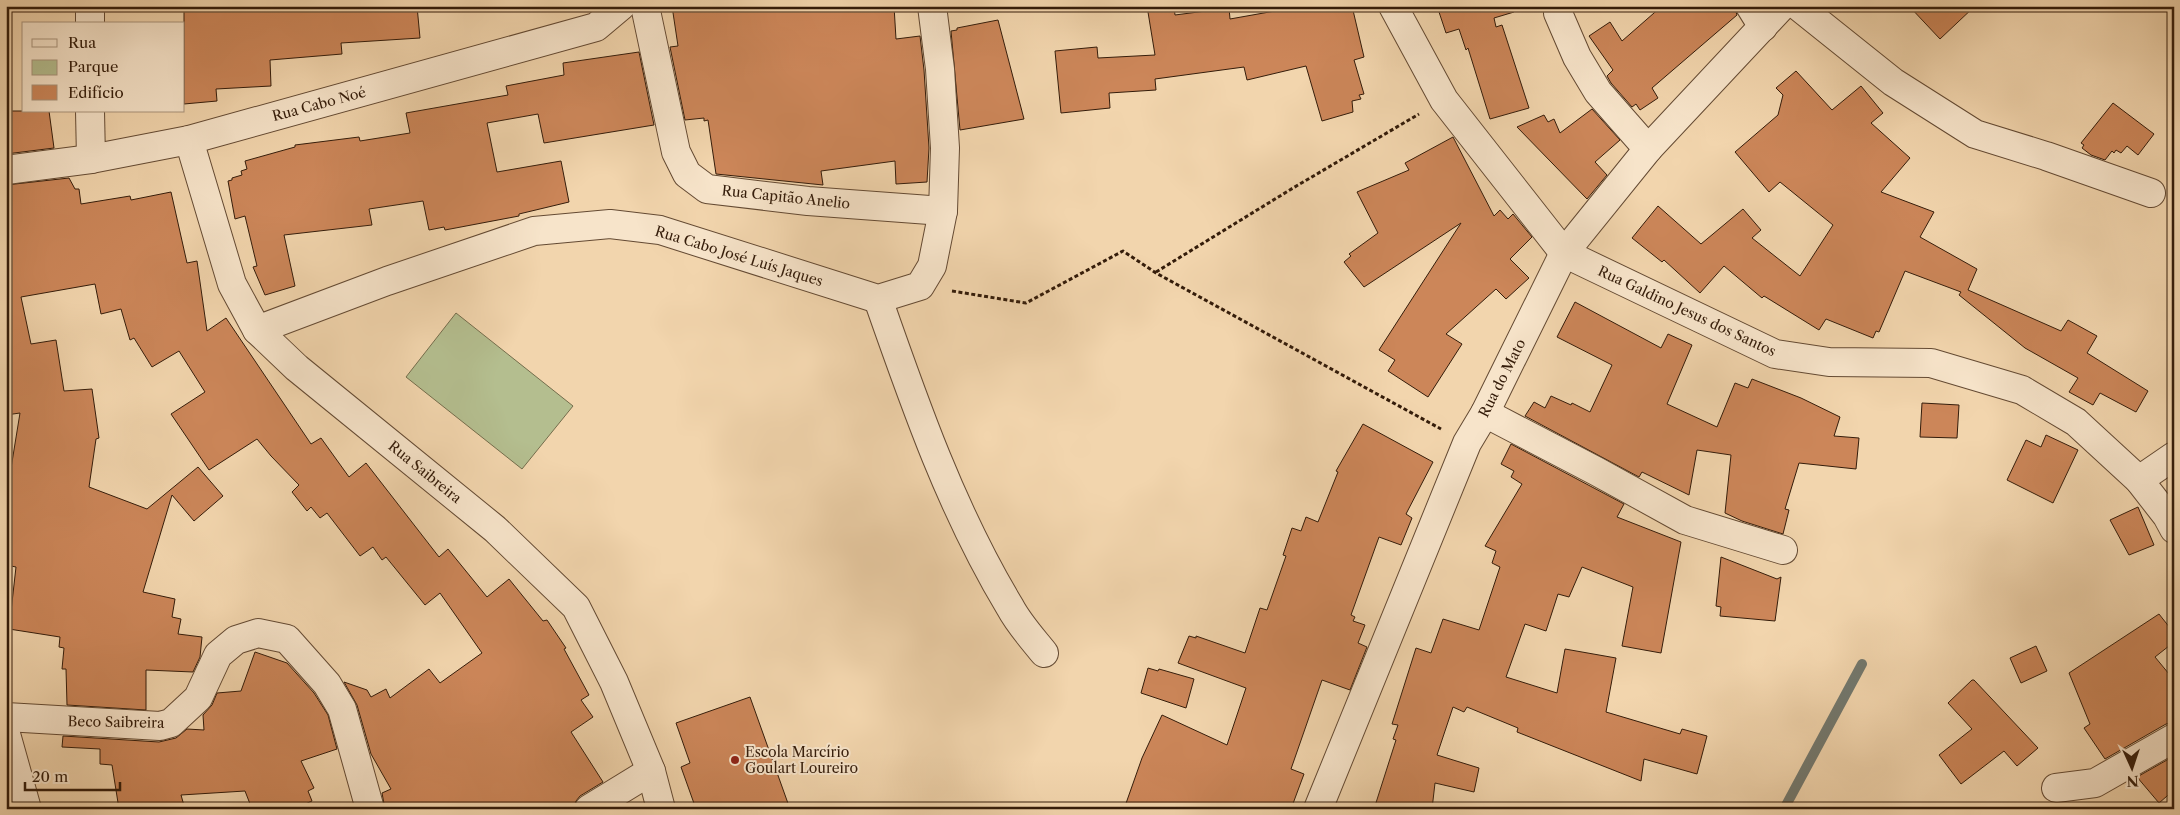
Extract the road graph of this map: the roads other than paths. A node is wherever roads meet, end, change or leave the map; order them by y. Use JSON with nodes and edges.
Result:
{"nodes":[{"id":1,"x":90,"y":6,"type":"edge"},
{"id":2,"x":621,"y":6,"type":"edge"},
{"id":3,"x":644,"y":6,"type":"edge"},
{"id":4,"x":932,"y":6,"type":"edge"},
{"id":5,"x":1393,"y":6,"type":"edge"},
{"id":6,"x":1782,"y":6,"type":"edge"},
{"id":7,"x":1798,"y":6,"type":"edge"},
{"id":8,"x":1558,"y":13,"type":"dead end"},
{"id":9,"x":1756,"y":17,"type":"edge"},
{"id":10,"x":90,"y":22,"type":"edge"},
{"id":11,"x":90,"y":112,"type":"edge"},
{"id":12,"x":189,"y":140,"type":"junction"},
{"id":13,"x":1648,"y":149,"type":"junction"},
{"id":14,"x":90,"y":159,"type":"junction"},
{"id":15,"x":6,"y":170,"type":"edge"},
{"id":16,"x":2151,"y":193,"type":"dead end"},
{"id":17,"x":943,"y":211,"type":"junction"},
{"id":18,"x":1564,"y":253,"type":"junction"},
{"id":19,"x":878,"y":299,"type":"junction"},
{"id":20,"x":257,"y":330,"type":"junction"},
{"id":21,"x":1485,"y":413,"type":"junction"},
{"id":22,"x":2174,"y":456,"type":"edge"},
{"id":23,"x":2139,"y":480,"type":"junction"},
{"id":24,"x":2174,"y":529,"type":"edge"},
{"id":25,"x":1783,"y":550,"type":"dead end"},
{"id":26,"x":1044,"y":653,"type":"dead end"},
{"id":27,"x":6,"y":717,"type":"edge"},
{"id":28,"x":6,"y":734,"type":"edge"},
{"id":29,"x":2174,"y":738,"type":"edge"},
{"id":30,"x":651,"y":771,"type":"junction"},
{"id":31,"x":2056,"y":788,"type":"dead end"},
{"id":32,"x":27,"y":809,"type":"edge"},
{"id":33,"x":370,"y":809,"type":"edge"},
{"id":34,"x":589,"y":809,"type":"edge"},
{"id":35,"x":661,"y":809,"type":"edge"},
{"id":36,"x":1318,"y":809,"type":"edge"}],
"edges":[{"from":1,"to":10,"type":"street"},
{"from":2,"to":12,"type":"street","name":"Rua Cabo Noé"},
{"from":3,"to":17,"type":"street","name":"Rua Capitão Anelio"},
{"from":4,"to":17,"type":"street"},
{"from":5,"to":18,"type":"street","name":"Rua Galdino Jesus dos Santos"},
{"from":6,"to":9,"type":"street","name":"Rua do Mato"},
{"from":7,"to":16,"type":"street"},
{"from":8,"to":13,"type":"street"},
{"from":9,"to":13,"type":"street","name":"Rua do Mato"},
{"from":11,"to":14,"type":"street"},
{"from":12,"to":14,"type":"street","name":"Rua Cabo Noé"},
{"from":12,"to":20,"type":"street","name":"Rua Saibreira"},
{"from":13,"to":18,"type":"street","name":"Rua do Mato"},
{"from":14,"to":15,"type":"street","name":"Rua Cabo Noé"},
{"from":17,"to":19,"type":"street"},
{"from":18,"to":21,"type":"street","name":"Rua do Mato"},
{"from":18,"to":23,"type":"street","name":"Rua Galdino Jesus dos Santos"},
{"from":19,"to":20,"type":"street","name":"Rua Cabo José Luís Jaques"},
{"from":19,"to":26,"type":"street"},
{"from":20,"to":30,"type":"street","name":"Rua Saibreira"},
{"from":21,"to":25,"type":"street"},
{"from":21,"to":36,"type":"street","name":"Rua do Mato"},
{"from":22,"to":23,"type":"street"},
{"from":23,"to":24,"type":"street","name":"Rua Galdino Jesus dos Santos"},
{"from":27,"to":33,"type":"street","name":"Beco Saibreira"},
{"from":28,"to":32,"type":"street"},
{"from":29,"to":31,"type":"street"},
{"from":30,"to":34,"type":"street"},
{"from":30,"to":35,"type":"street","name":"Rua Saibreira"}]}
